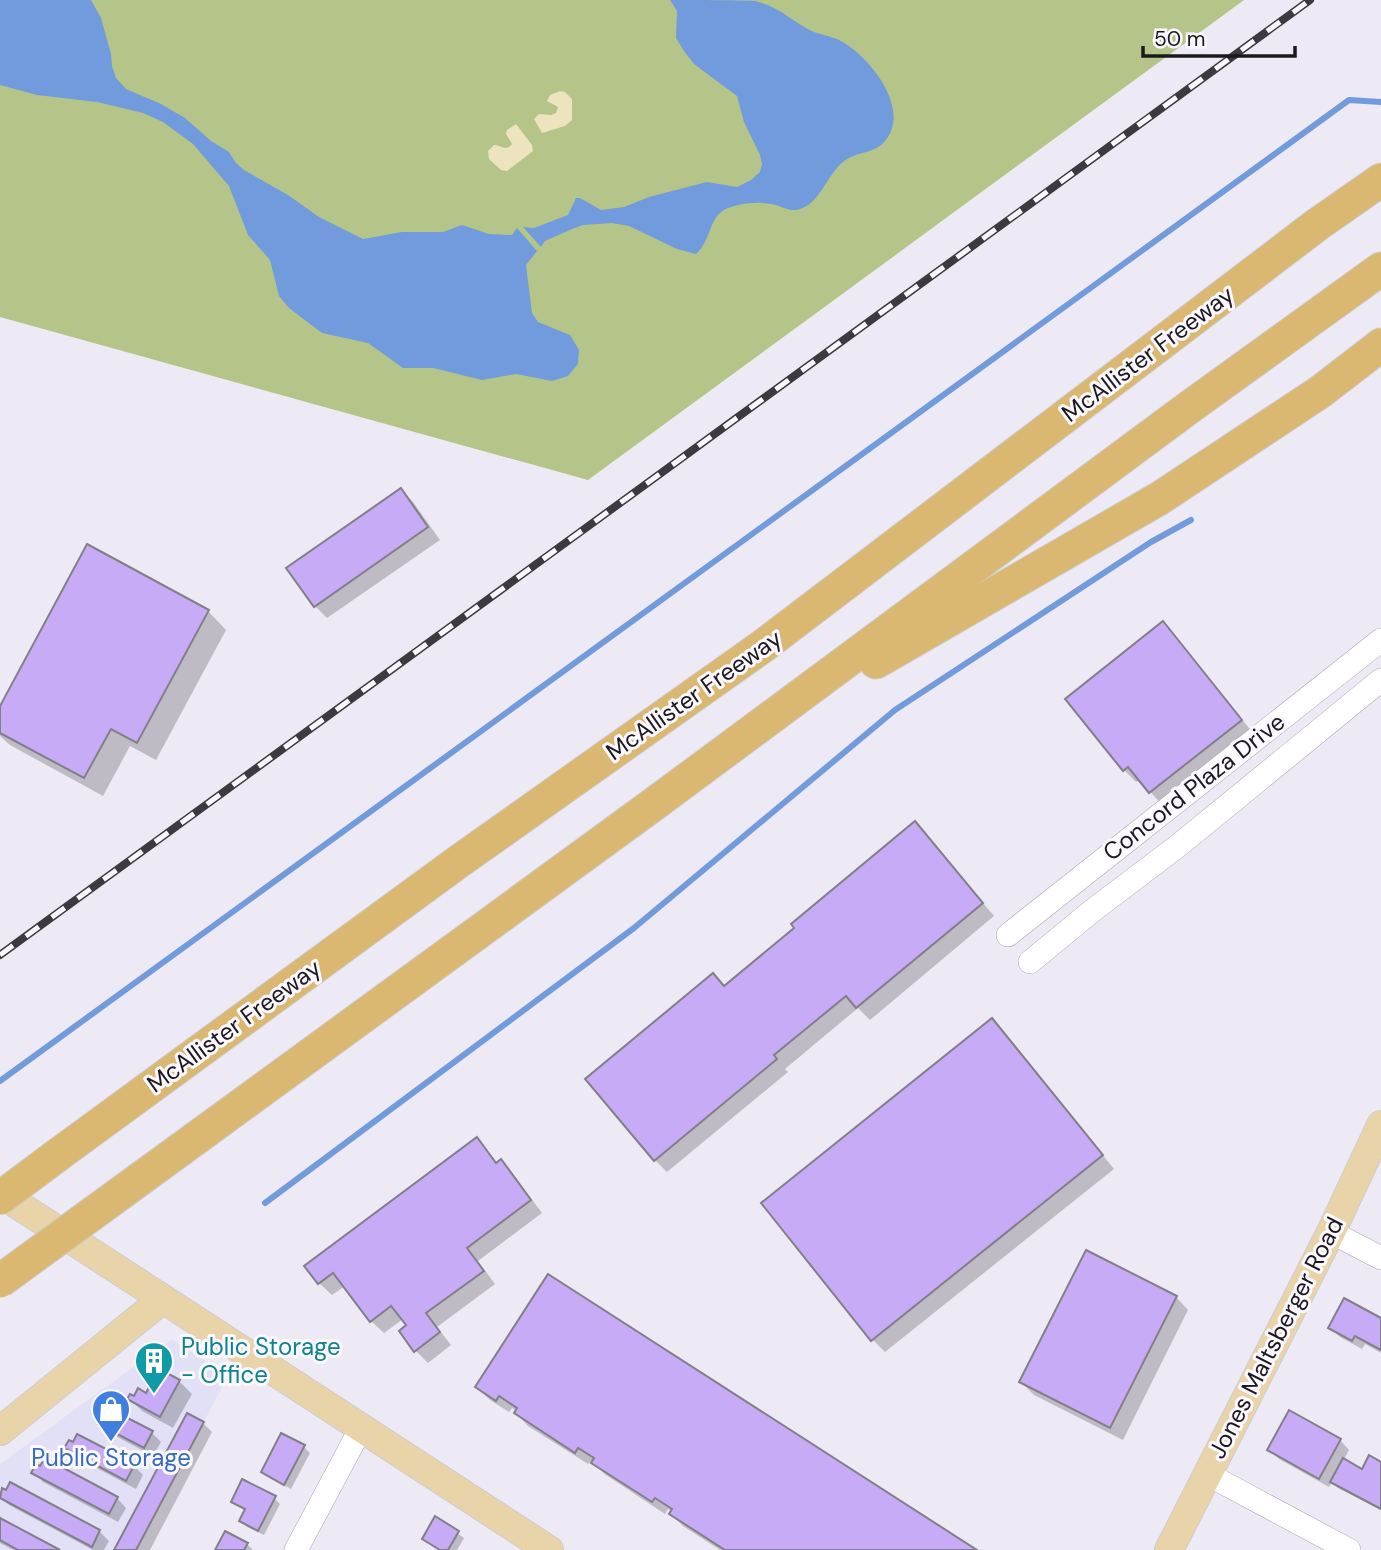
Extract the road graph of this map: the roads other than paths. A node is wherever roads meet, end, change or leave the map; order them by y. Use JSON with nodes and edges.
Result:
{"nodes":[{"id":1,"x":1381,"y":165,"type":"edge"},
{"id":2,"x":1381,"y":180,"type":"edge"},
{"id":3,"x":1318,"y":225,"type":"junction"},
{"id":4,"x":1381,"y":269,"type":"edge"},
{"id":5,"x":1381,"y":345,"type":"edge"},
{"id":6,"x":1381,"y":640,"type":"edge"},
{"id":7,"x":1381,"y":680,"type":"edge"},
{"id":8,"x":740,"y":740,"type":"junction"},
{"id":9,"x":1008,"y":935,"type":"dead end"},
{"id":10,"x":1030,"y":962,"type":"dead end"},
{"id":11,"x":1381,"y":1125,"type":"edge"},
{"id":12,"x":0,"y":1193,"type":"edge"},
{"id":13,"x":0,"y":1198,"type":"edge"},
{"id":14,"x":1331,"y":1232,"type":"junction"},
{"id":15,"x":1381,"y":1258,"type":"edge"},
{"id":16,"x":0,"y":1281,"type":"edge"},
{"id":17,"x":163,"y":1299,"type":"junction"},
{"id":18,"x":361,"y":1428,"type":"junction"},
{"id":19,"x":0,"y":1431,"type":"edge"},
{"id":20,"x":1207,"y":1475,"type":"junction"},
{"id":21,"x":296,"y":1550,"type":"edge"},
{"id":22,"x":549,"y":1550,"type":"edge"},
{"id":23,"x":1169,"y":1550,"type":"edge"},
{"id":24,"x":1349,"y":1550,"type":"edge"}],
"edges":[{"from":1,"to":3,"type":"highway"},
{"from":2,"to":3,"type":"highway","name":"McAllister Freeway"},
{"from":3,"to":13,"type":"highway","name":"McAllister Freeway","bridge":true},
{"from":4,"to":8,"type":"highway"},
{"from":5,"to":8,"type":"highway"},
{"from":6,"to":9,"type":"street","name":"Concord Plaza Drive"},
{"from":7,"to":10,"type":"street","name":"Concord Plaza Drive"},
{"from":8,"to":16,"type":"highway","bridge":true},
{"from":11,"to":14,"type":"main road","name":"Jones Maltsberger Road"},
{"from":12,"to":17,"type":"main road"},
{"from":14,"to":15,"type":"street"},
{"from":14,"to":20,"type":"main road","name":"Jones Maltsberger Road"},
{"from":17,"to":18,"type":"main road"},
{"from":17,"to":19,"type":"main road"},
{"from":18,"to":21,"type":"street"},
{"from":18,"to":22,"type":"main road"},
{"from":20,"to":23,"type":"main road","name":"Jones Maltsberger Road"},
{"from":20,"to":24,"type":"street"}]}
